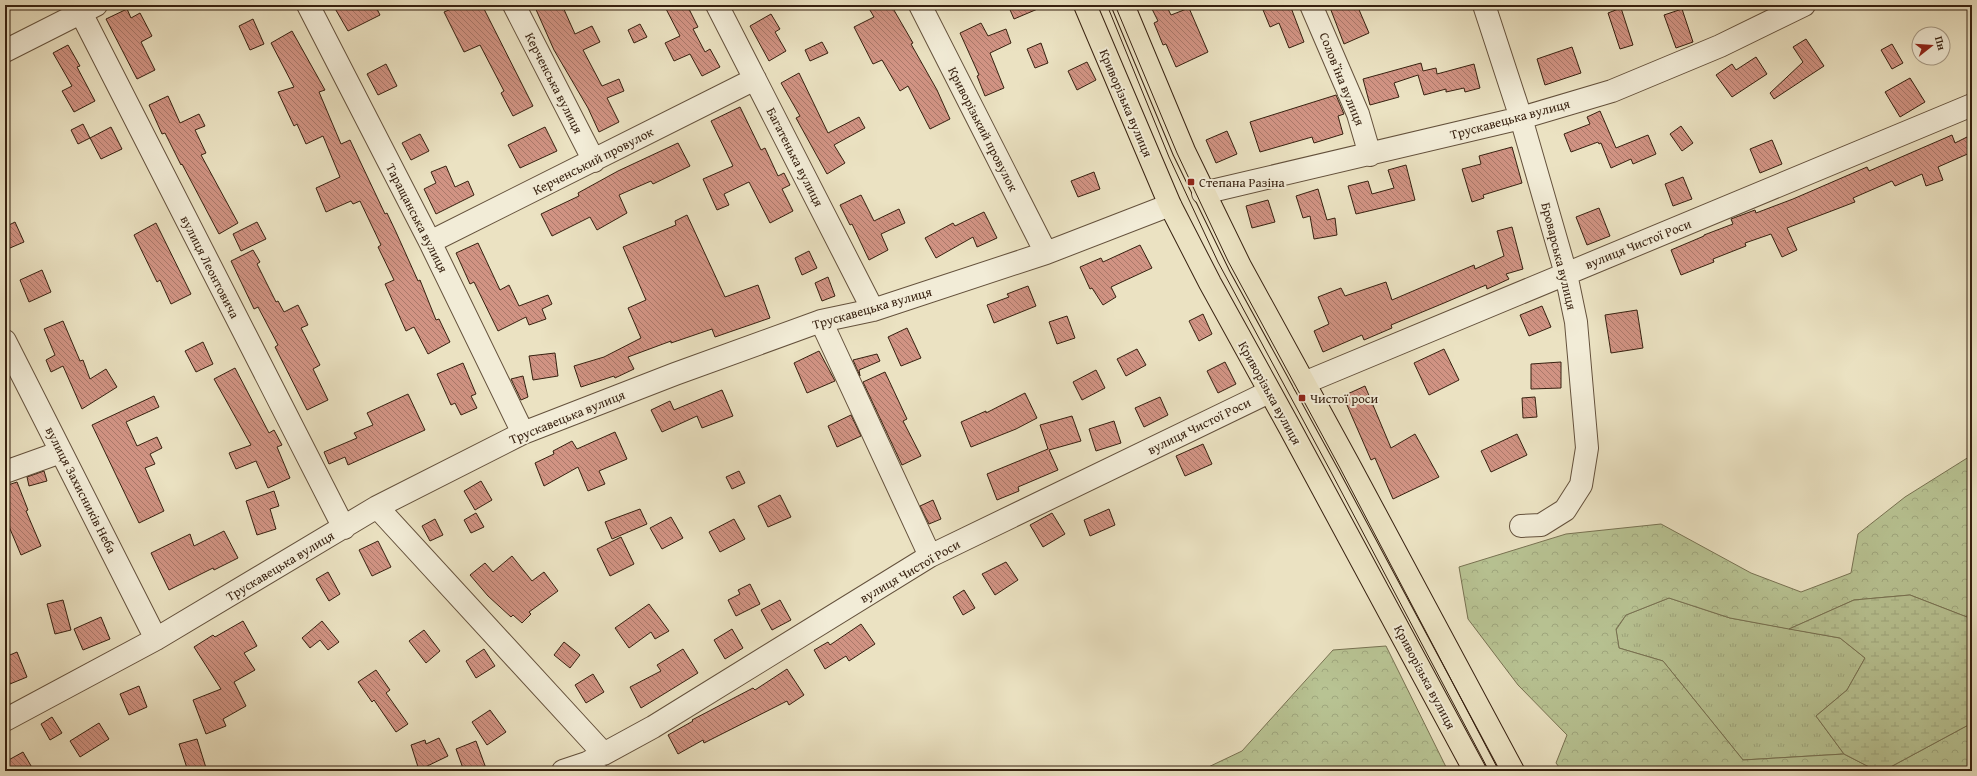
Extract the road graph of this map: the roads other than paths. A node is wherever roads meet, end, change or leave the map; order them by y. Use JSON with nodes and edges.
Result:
{"nodes":[{"id":1,"x":308,"y":5,"type":"edge"},
{"id":2,"x":514,"y":5,"type":"edge"},
{"id":3,"x":717,"y":5,"type":"edge"},
{"id":4,"x":920,"y":5,"type":"edge"},
{"id":5,"x":1085,"y":5,"type":"edge"},
{"id":6,"x":1123,"y":5,"type":"edge"},
{"id":7,"x":1311,"y":5,"type":"edge"},
{"id":8,"x":1484,"y":5,"type":"edge"},
{"id":9,"x":1804,"y":5,"type":"edge"},
{"id":10,"x":85,"y":8,"type":"edge"},
{"id":11,"x":5,"y":51,"type":"edge"},
{"id":12,"x":755,"y":79,"type":"junction"},
{"id":13,"x":1972,"y":105,"type":"edge"},
{"id":14,"x":1521,"y":118,"type":"junction"},
{"id":15,"x":1370,"y":155,"type":"junction"},
{"id":16,"x":594,"y":161,"type":"junction"},
{"id":17,"x":1203,"y":193,"type":"junction"},
{"id":18,"x":1170,"y":205,"type":"junction"},
{"id":19,"x":430,"y":242,"type":"junction"},
{"id":20,"x":1046,"y":253,"type":"junction"},
{"id":21,"x":1566,"y":274,"type":"junction"},
{"id":22,"x":873,"y":310,"type":"junction"},
{"id":23,"x":821,"y":321,"type":"junction"},
{"id":24,"x":5,"y":341,"type":"edge"},
{"id":25,"x":1304,"y":383,"type":"junction"},
{"id":26,"x":1269,"y":392,"type":"junction"},
{"id":27,"x":523,"y":433,"type":"junction"},
{"id":28,"x":61,"y":452,"type":"junction"},
{"id":29,"x":5,"y":472,"type":"edge"},
{"id":30,"x":377,"y":508,"type":"junction"},
{"id":31,"x":1520,"y":526,"type":"dead end"},
{"id":32,"x":344,"y":528,"type":"junction"},
{"id":33,"x":930,"y":556,"type":"junction"},
{"id":34,"x":156,"y":639,"type":"junction"},
{"id":35,"x":5,"y":720,"type":"edge"},
{"id":36,"x":604,"y":754,"type":"junction"},
{"id":37,"x":562,"y":771,"type":"edge"},
{"id":38,"x":1476,"y":771,"type":"edge"},
{"id":39,"x":1513,"y":771,"type":"edge"}],
"edges":[{"from":1,"to":19,"type":"street","name":"Таращанська вулиця"},
{"from":2,"to":16,"type":"street","name":"Керченська вулиця"},
{"from":3,"to":12,"type":"street","name":"Багатенька вулиця"},
{"from":4,"to":20,"type":"street","name":"Криворізький провулок"},
{"from":5,"to":18,"type":"main road","name":"Криворізька вулиця"},
{"from":6,"to":17,"type":"main road"},
{"from":7,"to":15,"type":"street","name":"Соловʼїна вулиця"},
{"from":8,"to":14,"type":"street","name":"Броварська вулиця"},
{"from":9,"to":14,"type":"street","name":"Трускавецька вулиця"},
{"from":10,"to":11,"type":"street"},
{"from":10,"to":32,"type":"street","name":"вулиця Леонтовича"},
{"from":12,"to":16,"type":"street","name":"Керченський провулок"},
{"from":12,"to":22,"type":"street","name":"Багатенька вулиця"},
{"from":13,"to":21,"type":"street","name":"вулиця Чистої Роси"},
{"from":14,"to":15,"type":"street","name":"Трускавецька вулиця"},
{"from":14,"to":21,"type":"street","name":"Броварська вулиця"},
{"from":15,"to":17,"type":"street","name":"Трускавецька вулиця"},
{"from":16,"to":19,"type":"street","name":"Керченський провулок"},
{"from":17,"to":25,"type":"main road"},
{"from":18,"to":20,"type":"street","name":"Трускавецька вулиця"},
{"from":18,"to":26,"type":"main road","name":"Криворізька вулиця"},
{"from":19,"to":27,"type":"street","name":"Таращанська вулиця"},
{"from":20,"to":22,"type":"street","name":"Трускавецька вулиця"},
{"from":21,"to":25,"type":"street","name":"вулиця Чистої Роси"},
{"from":21,"to":31,"type":"street","name":"Броварська вулиця"},
{"from":22,"to":23,"type":"street","name":"Трускавецька вулиця"},
{"from":23,"to":27,"type":"street","name":"Трускавецька вулиця"},
{"from":23,"to":33,"type":"street"},
{"from":24,"to":28,"type":"street","name":"вулиця Захисників Неба"},
{"from":25,"to":39,"type":"main road"},
{"from":26,"to":33,"type":"street","name":"вулиця Чистої Роси"},
{"from":26,"to":38,"type":"main road","name":"Криворізька вулиця"},
{"from":27,"to":30,"type":"street","name":"Трускавецька вулиця"},
{"from":28,"to":29,"type":"street"},
{"from":28,"to":34,"type":"street","name":"вулиця Захисників Неба"},
{"from":30,"to":32,"type":"street","name":"Трускавецька вулиця"},
{"from":30,"to":36,"type":"street"},
{"from":32,"to":34,"type":"street","name":"Трускавецька вулиця"},
{"from":33,"to":36,"type":"street","name":"вулиця Чистої Роси"},
{"from":34,"to":35,"type":"street","name":"Трускавецька вулиця"},
{"from":36,"to":37,"type":"street","name":"вулиця Чистої Роси"}]}
